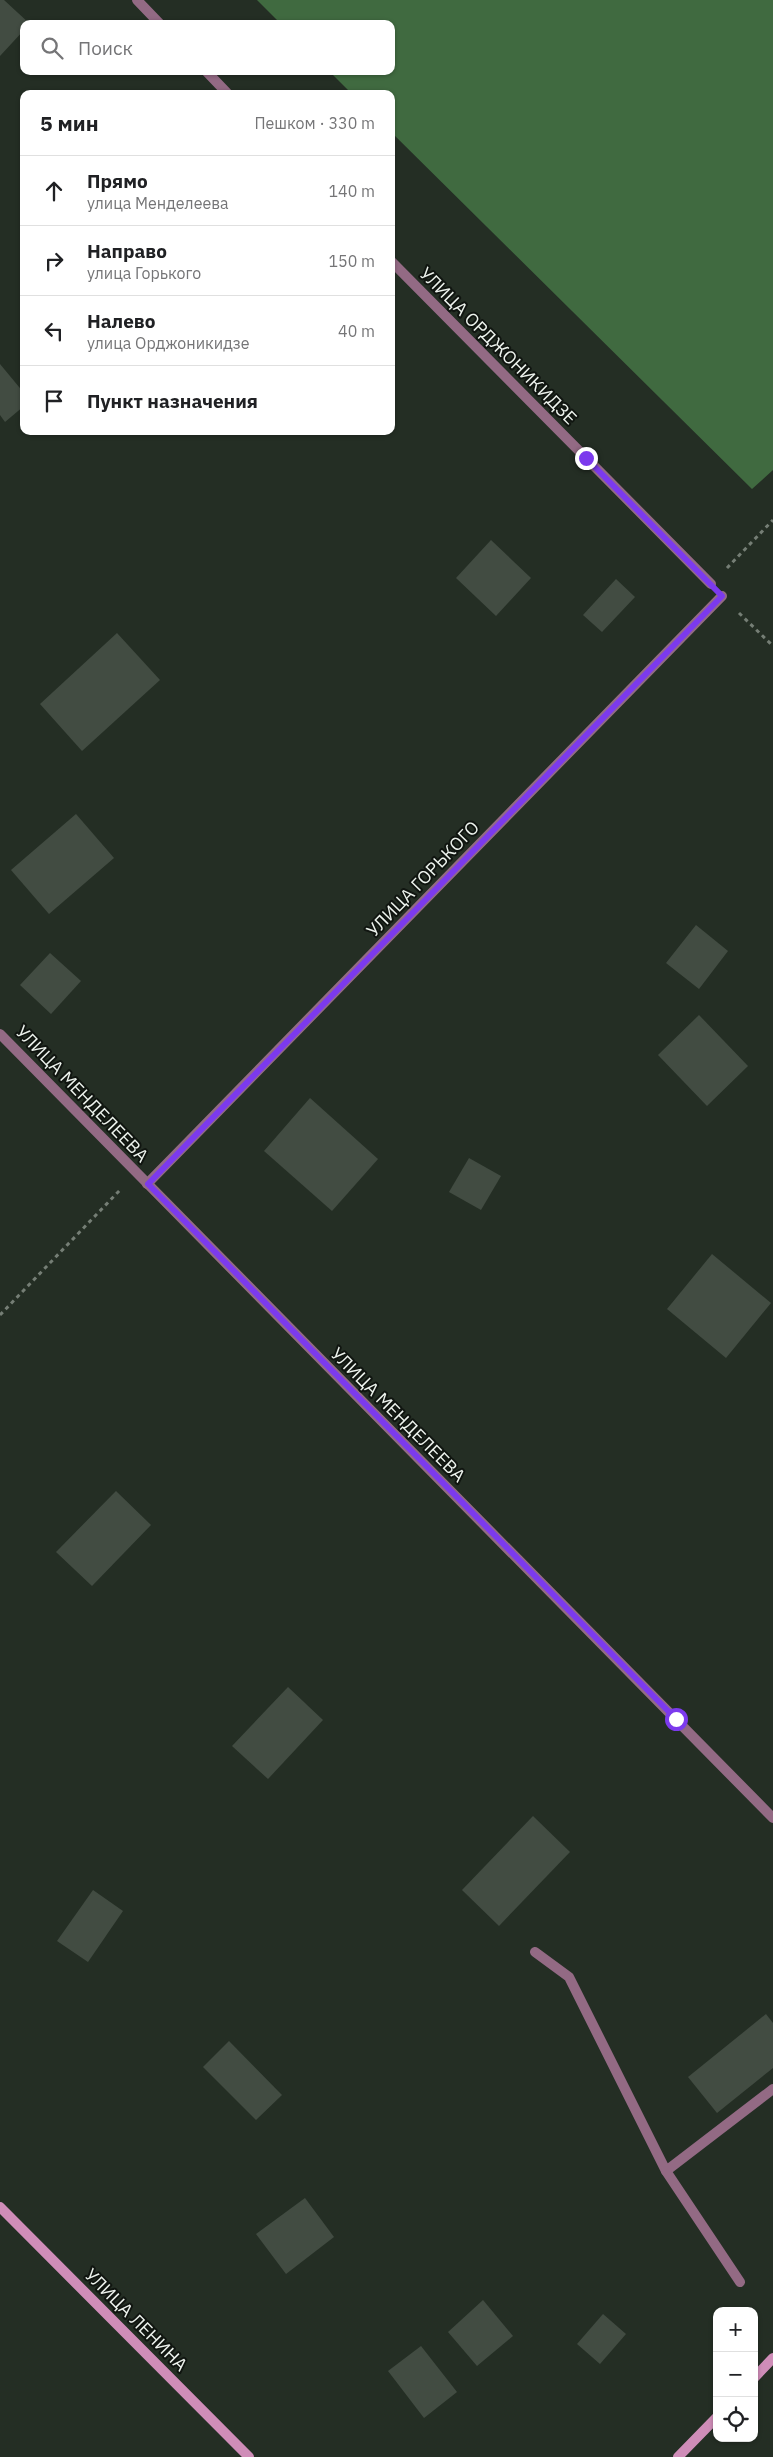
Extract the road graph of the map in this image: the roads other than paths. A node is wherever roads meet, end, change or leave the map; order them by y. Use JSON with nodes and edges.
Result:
{"nodes":[{"id":1,"x":137,"y":0,"type":"edge"},
{"id":2,"x":156,"y":20,"type":"edge"},
{"id":3,"x":210,"y":75,"type":"edge"},
{"id":4,"x":224,"y":90,"type":"edge"},
{"id":5,"x":395,"y":265,"type":"edge"},
{"id":6,"x":710,"y":584,"type":"road end"},
{"id":7,"x":722,"y":596,"type":"road end"},
{"id":8,"x":0,"y":1034,"type":"edge"},
{"id":9,"x":148,"y":1184,"type":"junction"},
{"id":10,"x":773,"y":1818,"type":"edge"},
{"id":11,"x":535,"y":1952,"type":"dead end"},
{"id":12,"x":773,"y":2089,"type":"edge"},
{"id":13,"x":666,"y":2171,"type":"junction"},
{"id":14,"x":0,"y":2206,"type":"edge"},
{"id":15,"x":740,"y":2282,"type":"dead end"},
{"id":16,"x":773,"y":2358,"type":"edge"},
{"id":17,"x":758,"y":2374,"type":"edge"},
{"id":18,"x":713,"y":2421,"type":"edge"},
{"id":19,"x":249,"y":2457,"type":"edge"},
{"id":20,"x":678,"y":2457,"type":"edge"}],
"edges":[{"from":1,"to":2,"type":"street"},
{"from":3,"to":4,"type":"street"},
{"from":5,"to":6,"type":"street","name":"УЛИЦА ОРДЖОНИКИДЗЕ"},
{"from":7,"to":9,"type":"street","name":"УЛИЦА ГОРЬКОГО"},
{"from":8,"to":9,"type":"street","name":"УЛИЦА МЕНДЕЛЕЕВА"},
{"from":9,"to":10,"type":"street","name":"УЛИЦА МЕНДЕЛЕЕВА"},
{"from":11,"to":13,"type":"street"},
{"from":12,"to":13,"type":"street"},
{"from":13,"to":15,"type":"street"},
{"from":14,"to":19,"type":"street","name":"УЛИЦА ЛЕНИНА"},
{"from":16,"to":17,"type":"street"},
{"from":18,"to":20,"type":"street"}]}
